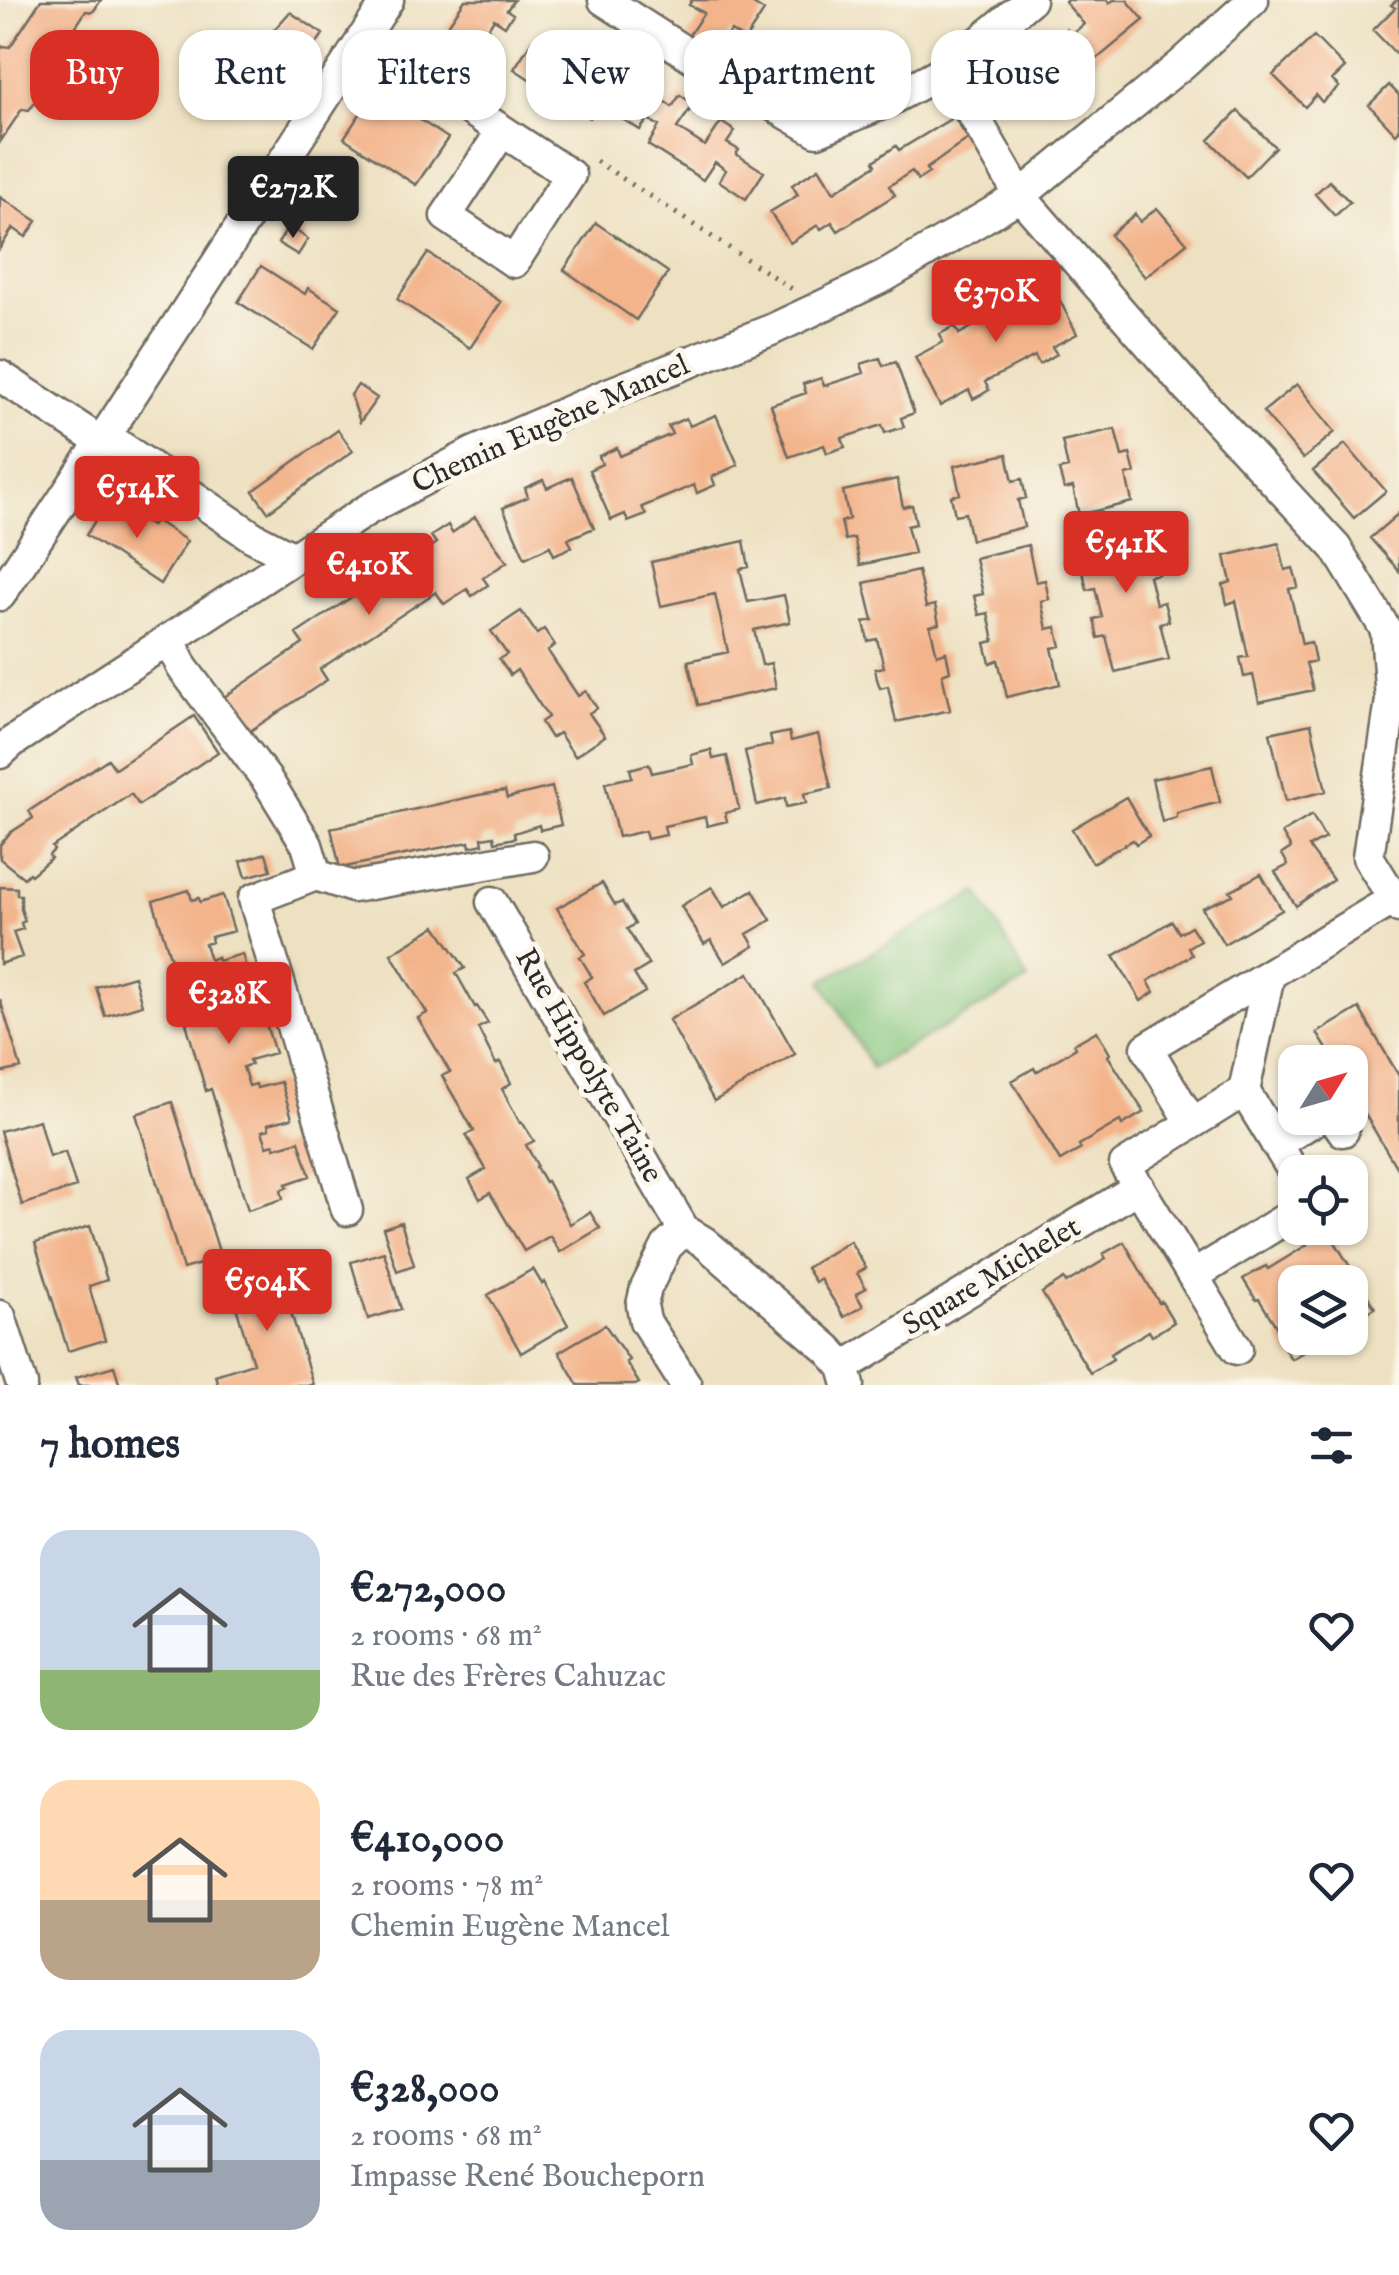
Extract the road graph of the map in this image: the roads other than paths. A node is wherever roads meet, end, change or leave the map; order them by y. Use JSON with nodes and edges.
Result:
{"nodes":[{"id":1,"x":388,"y":0,"type":"edge"},
{"id":2,"x":604,"y":0,"type":"edge"},
{"id":3,"x":1030,"y":0,"type":"edge"},
{"id":4,"x":1253,"y":0,"type":"edge"},
{"id":5,"x":368,"y":30,"type":"edge"},
{"id":6,"x":993,"y":30,"type":"edge"},
{"id":7,"x":342,"y":71,"type":"edge"},
{"id":8,"x":931,"y":77,"type":"edge"},
{"id":9,"x":484,"y":120,"type":"edge"},
{"id":10,"x":977,"y":120,"type":"edge"},
{"id":11,"x":502,"y":132,"type":"dead end"},
{"id":12,"x":1020,"y":196,"type":"junction"},
{"id":13,"x":0,"y":376,"type":"edge"},
{"id":14,"x":103,"y":439,"type":"junction"},
{"id":15,"x":294,"y":558,"type":"junction"},
{"id":16,"x":0,"y":595,"type":"edge"},
{"id":17,"x":170,"y":638,"type":"junction"},
{"id":18,"x":0,"y":753,"type":"edge"},
{"id":19,"x":532,"y":856,"type":"dead end"},
{"id":20,"x":316,"y":875,"type":"junction"},
{"id":21,"x":1393,"y":885,"type":"edge"},
{"id":22,"x":492,"y":902,"type":"dead end"},
{"id":23,"x":1269,"y":975,"type":"junction"},
{"id":24,"x":1244,"y":1091,"type":"junction"},
{"id":25,"x":1192,"y":1123,"type":"junction"},
{"id":26,"x":1298,"y":1135,"type":"edge"},
{"id":27,"x":1276,"y":1144,"type":"junction"},
{"id":28,"x":1283,"y":1155,"type":"edge"},
{"id":29,"x":1139,"y":1187,"type":"junction"},
{"id":30,"x":347,"y":1210,"type":"dead end"},
{"id":31,"x":1278,"y":1224,"type":"edge"},
{"id":32,"x":684,"y":1230,"type":"junction"},
{"id":33,"x":1193,"y":1276,"type":"junction"},
{"id":34,"x":0,"y":1316,"type":"edge"},
{"id":35,"x":1237,"y":1348,"type":"dead end"},
{"id":36,"x":847,"y":1376,"type":"edge"},
{"id":37,"x":22,"y":1385,"type":"edge"},
{"id":38,"x":686,"y":1385,"type":"edge"}],
"edges":[{"from":1,"to":5,"type":"street"},
{"from":2,"to":8,"type":"street"},
{"from":3,"to":6,"type":"street"},
{"from":4,"to":12,"type":"street","name":"Chemin Eugène Mancel"},
{"from":7,"to":14,"type":"street"},
{"from":9,"to":11,"type":"street"},
{"from":10,"to":12,"type":"street"},
{"from":12,"to":15,"type":"street","name":"Chemin Eugène Mancel"},
{"from":12,"to":21,"type":"street"},
{"from":13,"to":14,"type":"street"},
{"from":14,"to":15,"type":"street"},
{"from":14,"to":16,"type":"street"},
{"from":15,"to":17,"type":"street","name":"Chemin Eugène Mancel"},
{"from":17,"to":18,"type":"street","name":"Chemin Eugène Mancel"},
{"from":17,"to":20,"type":"street"},
{"from":19,"to":20,"type":"street"},
{"from":20,"to":30,"type":"street"},
{"from":21,"to":23,"type":"street"},
{"from":22,"to":32,"type":"street","name":"Rue Hippolyte Taine"},
{"from":23,"to":24,"type":"street"},
{"from":23,"to":25,"type":"street"},
{"from":24,"to":25,"type":"street"},
{"from":24,"to":27,"type":"street"},
{"from":25,"to":29,"type":"street"},
{"from":26,"to":27,"type":"street"},
{"from":27,"to":28,"type":"street"},
{"from":29,"to":33,"type":"street"},
{"from":29,"to":36,"type":"street","name":"Square Michelet"},
{"from":31,"to":33,"type":"street"},
{"from":32,"to":36,"type":"street","name":"Rue Hippolyte Taine"},
{"from":32,"to":38,"type":"street"},
{"from":33,"to":35,"type":"street"},
{"from":34,"to":37,"type":"street"}]}
